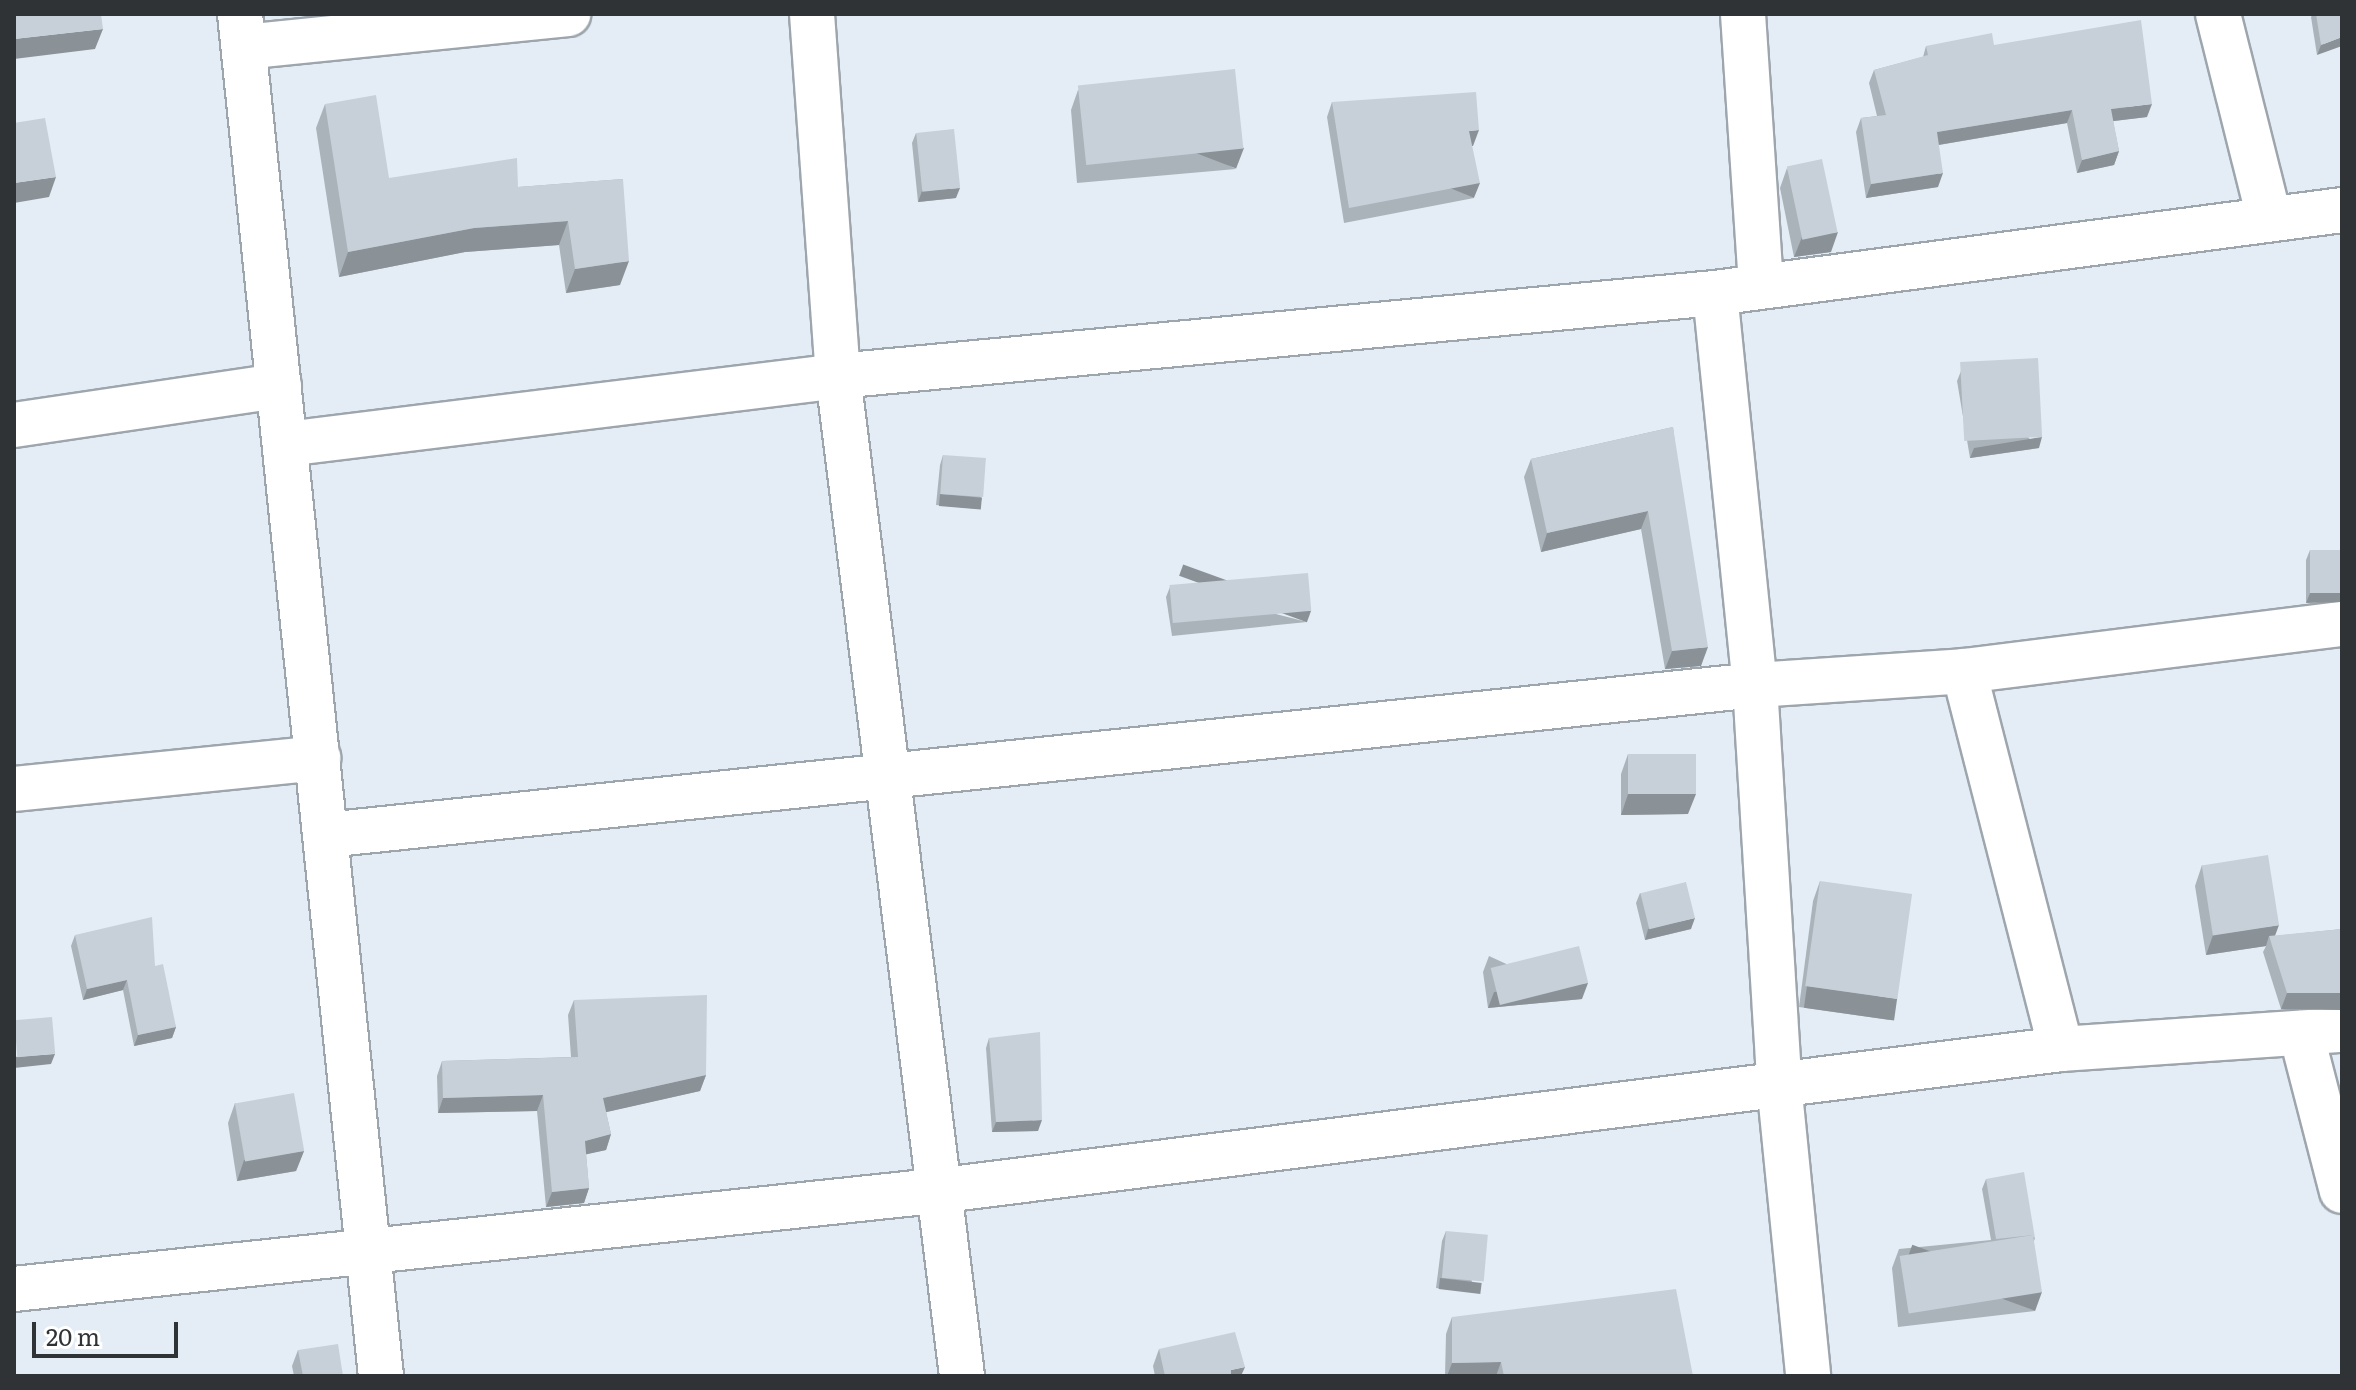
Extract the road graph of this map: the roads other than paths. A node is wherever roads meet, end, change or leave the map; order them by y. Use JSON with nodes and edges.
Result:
{"nodes":[{"id":1,"x":568,"y":14,"type":"edge"},
{"id":2,"x":812,"y":14,"type":"edge"},
{"id":3,"x":1743,"y":14,"type":"edge"},
{"id":4,"x":2218,"y":14,"type":"edge"},
{"id":5,"x":242,"y":30,"type":"edge"},
{"id":6,"x":2342,"y":210,"type":"edge"},
{"id":7,"x":2269,"y":217,"type":"junction"},
{"id":8,"x":1761,"y":286,"type":"junction"},
{"id":9,"x":1715,"y":293,"type":"junction"},
{"id":10,"x":838,"y":376,"type":"junction"},
{"id":11,"x":279,"y":386,"type":"junction"},
{"id":12,"x":14,"y":425,"type":"edge"},
{"id":13,"x":286,"y":444,"type":"junction"},
{"id":14,"x":2342,"y":624,"type":"edge"},
{"id":15,"x":1964,"y":671,"type":"junction"},
{"id":16,"x":1755,"y":685,"type":"junction"},
{"id":17,"x":318,"y":758,"type":"junction"},
{"id":18,"x":892,"y":773,"type":"junction"},
{"id":19,"x":14,"y":789,"type":"edge"},
{"id":20,"x":326,"y":835,"type":"junction"},
{"id":21,"x":2321,"y":1032,"type":"edge"},
{"id":22,"x":2061,"y":1049,"type":"junction"},
{"id":23,"x":1779,"y":1083,"type":"junction"},
{"id":24,"x":944,"y":1190,"type":"junction"},
{"id":25,"x":2342,"y":1191,"type":"edge"},
{"id":26,"x":370,"y":1252,"type":"junction"},
{"id":27,"x":14,"y":1289,"type":"edge"},
{"id":28,"x":381,"y":1376,"type":"edge"},
{"id":29,"x":962,"y":1376,"type":"edge"},
{"id":30,"x":1808,"y":1376,"type":"edge"}],
"edges":[{"from":1,"to":5,"type":"street"},
{"from":2,"to":10,"type":"street"},
{"from":3,"to":8,"type":"street"},
{"from":4,"to":7,"type":"street"},
{"from":5,"to":11,"type":"street"},
{"from":6,"to":7,"type":"street"},
{"from":7,"to":8,"type":"street"},
{"from":8,"to":9,"type":"street"},
{"from":9,"to":10,"type":"street"},
{"from":9,"to":16,"type":"street"},
{"from":10,"to":13,"type":"street"},
{"from":10,"to":18,"type":"street"},
{"from":11,"to":12,"type":"street"},
{"from":11,"to":13,"type":"street"},
{"from":13,"to":17,"type":"street"},
{"from":14,"to":15,"type":"street"},
{"from":15,"to":16,"type":"street"},
{"from":15,"to":22,"type":"street"},
{"from":16,"to":18,"type":"street"},
{"from":16,"to":23,"type":"street"},
{"from":17,"to":19,"type":"street"},
{"from":17,"to":20,"type":"street"},
{"from":18,"to":20,"type":"street"},
{"from":18,"to":24,"type":"street"},
{"from":20,"to":26,"type":"street"},
{"from":21,"to":22,"type":"street"},
{"from":21,"to":25,"type":"street"},
{"from":22,"to":23,"type":"street"},
{"from":23,"to":24,"type":"street"},
{"from":23,"to":30,"type":"street"},
{"from":24,"to":26,"type":"street"},
{"from":24,"to":29,"type":"street"},
{"from":26,"to":27,"type":"street"},
{"from":26,"to":28,"type":"street"}]}
